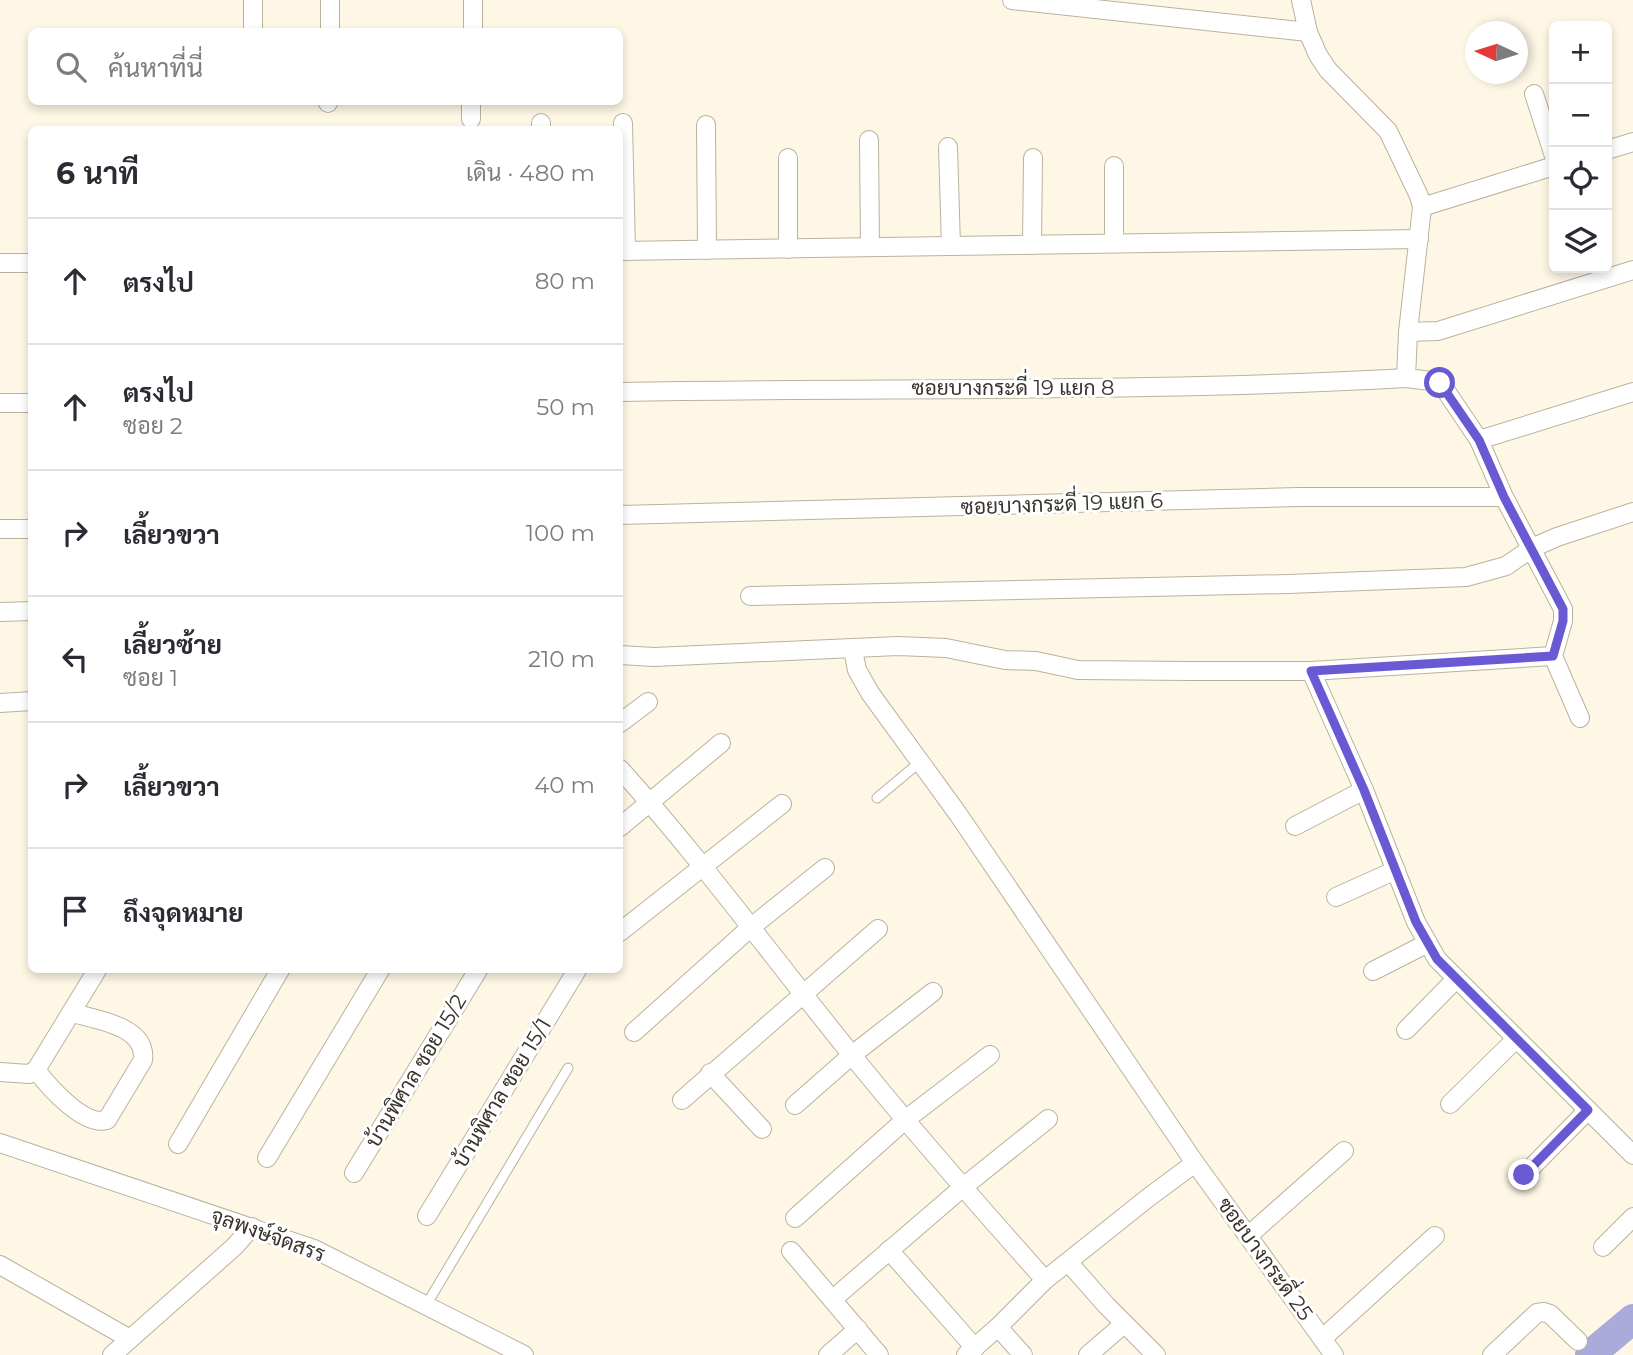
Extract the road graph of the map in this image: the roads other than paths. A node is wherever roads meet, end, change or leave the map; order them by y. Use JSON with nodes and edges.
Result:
{"nodes":[{"id":1,"x":253,"y":0,"type":"edge"},
{"id":2,"x":330,"y":0,"type":"edge"},
{"id":3,"x":473,"y":0,"type":"edge"},
{"id":4,"x":1012,"y":0,"type":"edge"},
{"id":5,"x":1301,"y":0,"type":"edge"},
{"id":6,"x":253,"y":28,"type":"edge"},
{"id":7,"x":330,"y":28,"type":"edge"},
{"id":8,"x":473,"y":28,"type":"edge"},
{"id":9,"x":1308,"y":32,"type":"junction"},
{"id":10,"x":1534,"y":94,"type":"dead end"},
{"id":11,"x":623,"y":123,"type":"dead end"},
{"id":12,"x":706,"y":125,"type":"dead end"},
{"id":13,"x":869,"y":140,"type":"dead end"},
{"id":14,"x":1633,"y":142,"type":"edge"},
{"id":15,"x":948,"y":147,"type":"dead end"},
{"id":16,"x":1551,"y":147,"type":"edge"},
{"id":17,"x":1612,"y":148,"type":"edge"},
{"id":18,"x":788,"y":158,"type":"dead end"},
{"id":19,"x":1033,"y":158,"type":"dead end"},
{"id":20,"x":1114,"y":166,"type":"dead end"},
{"id":21,"x":1549,"y":168,"type":"edge"},
{"id":22,"x":1422,"y":207,"type":"junction"},
{"id":23,"x":1419,"y":239,"type":"junction"},
{"id":24,"x":1114,"y":243,"type":"junction"},
{"id":25,"x":1032,"y":245,"type":"junction"},
{"id":26,"x":951,"y":246,"type":"junction"},
{"id":27,"x":870,"y":247,"type":"junction"},
{"id":28,"x":788,"y":249,"type":"junction"},
{"id":29,"x":707,"y":250,"type":"junction"},
{"id":30,"x":623,"y":251,"type":"edge"},
{"id":31,"x":0,"y":263,"type":"edge"},
{"id":32,"x":28,"y":263,"type":"edge"},
{"id":33,"x":1633,"y":270,"type":"edge"},
{"id":34,"x":1408,"y":332,"type":"junction"},
{"id":35,"x":1406,"y":378,"type":"junction"},
{"id":36,"x":1633,"y":391,"type":"edge"},
{"id":37,"x":623,"y":392,"type":"edge"},
{"id":38,"x":28,"y":402,"type":"edge"},
{"id":39,"x":0,"y":403,"type":"edge"},
{"id":40,"x":1479,"y":440,"type":"junction"},
{"id":41,"x":1504,"y":497,"type":"junction"},
{"id":42,"x":1633,"y":512,"type":"edge"},
{"id":43,"x":623,"y":516,"type":"edge"},
{"id":44,"x":28,"y":528,"type":"edge"},
{"id":45,"x":0,"y":529,"type":"edge"},
{"id":46,"x":1532,"y":548,"type":"junction"},
{"id":47,"x":750,"y":596,"type":"dead end"},
{"id":48,"x":28,"y":611,"type":"edge"},
{"id":49,"x":0,"y":612,"type":"edge"},
{"id":50,"x":853,"y":650,"type":"junction"},
{"id":51,"x":623,"y":654,"type":"edge"},
{"id":52,"x":1553,"y":656,"type":"junction"},
{"id":53,"x":1311,"y":671,"type":"junction"},
{"id":54,"x":28,"y":701,"type":"edge"},
{"id":55,"x":0,"y":702,"type":"edge"},
{"id":56,"x":648,"y":702,"type":"dead end"},
{"id":57,"x":1580,"y":718,"type":"dead end"},
{"id":58,"x":623,"y":721,"type":"edge"},
{"id":59,"x":721,"y":743,"type":"dead end"},
{"id":60,"x":920,"y":762,"type":"junction"},
{"id":61,"x":623,"y":773,"type":"edge"},
{"id":62,"x":1364,"y":790,"type":"junction"},
{"id":63,"x":877,"y":798,"type":"dead end"},
{"id":64,"x":649,"y":803,"type":"junction"},
{"id":65,"x":782,"y":804,"type":"dead end"},
{"id":66,"x":623,"y":825,"type":"edge"},
{"id":67,"x":1295,"y":825,"type":"dead end"},
{"id":68,"x":702,"y":866,"type":"junction"},
{"id":69,"x":825,"y":868,"type":"dead end"},
{"id":70,"x":1396,"y":870,"type":"junction"},
{"id":71,"x":1336,"y":897,"type":"dead end"},
{"id":72,"x":750,"y":928,"type":"junction"},
{"id":73,"x":878,"y":929,"type":"dead end"},
{"id":74,"x":623,"y":930,"type":"edge"},
{"id":75,"x":1428,"y":943,"type":"junction"},
{"id":76,"x":1373,"y":971,"type":"dead end"},
{"id":77,"x":95,"y":973,"type":"edge"},
{"id":78,"x":278,"y":973,"type":"edge"},
{"id":79,"x":378,"y":973,"type":"edge"},
{"id":80,"x":476,"y":973,"type":"edge"},
{"id":81,"x":575,"y":973,"type":"edge"},
{"id":82,"x":1456,"y":979,"type":"junction"},
{"id":83,"x":933,"y":992,"type":"dead end"},
{"id":84,"x":804,"y":995,"type":"junction"},
{"id":85,"x":73,"y":1013,"type":"junction"},
{"id":86,"x":1406,"y":1030,"type":"dead end"},
{"id":87,"x":634,"y":1032,"type":"dead end"},
{"id":88,"x":1516,"y":1039,"type":"junction"},
{"id":89,"x":852,"y":1055,"type":"junction"},
{"id":90,"x":990,"y":1055,"type":"dead end"},
{"id":91,"x":568,"y":1068,"type":"dead end"},
{"id":92,"x":36,"y":1070,"type":"junction"},
{"id":93,"x":0,"y":1072,"type":"edge"},
{"id":94,"x":710,"y":1073,"type":"junction"},
{"id":95,"x":682,"y":1100,"type":"dead end"},
{"id":96,"x":1450,"y":1104,"type":"dead end"},
{"id":97,"x":795,"y":1105,"type":"dead end"},
{"id":98,"x":1588,"y":1110,"type":"junction"},
{"id":99,"x":1048,"y":1119,"type":"dead end"},
{"id":100,"x":905,"y":1120,"type":"junction"},
{"id":101,"x":762,"y":1129,"type":"dead end"},
{"id":102,"x":0,"y":1143,"type":"edge"},
{"id":103,"x":178,"y":1144,"type":"dead end"},
{"id":104,"x":1344,"y":1150,"type":"dead end"},
{"id":105,"x":1633,"y":1155,"type":"edge"},
{"id":106,"x":267,"y":1158,"type":"dead end"},
{"id":107,"x":1195,"y":1163,"type":"junction"},
{"id":108,"x":354,"y":1173,"type":"dead end"},
{"id":109,"x":1524,"y":1175,"type":"dead end"},
{"id":110,"x":962,"y":1188,"type":"junction"},
{"id":111,"x":427,"y":1216,"type":"dead end"},
{"id":112,"x":1633,"y":1217,"type":"edge"},
{"id":113,"x":794,"y":1218,"type":"dead end"},
{"id":114,"x":252,"y":1227,"type":"junction"},
{"id":115,"x":1249,"y":1235,"type":"junction"},
{"id":116,"x":1435,"y":1236,"type":"dead end"},
{"id":117,"x":1603,"y":1247,"type":"dead end"},
{"id":118,"x":889,"y":1250,"type":"junction"},
{"id":119,"x":791,"y":1251,"type":"dead end"},
{"id":120,"x":1069,"y":1263,"type":"junction"},
{"id":121,"x":0,"y":1265,"type":"edge"},
{"id":122,"x":1045,"y":1280,"type":"junction"},
{"id":123,"x":833,"y":1299,"type":"junction"},
{"id":124,"x":425,"y":1307,"type":"junction"},
{"id":125,"x":1124,"y":1324,"type":"junction"},
{"id":126,"x":998,"y":1327,"type":"junction"},
{"id":127,"x":858,"y":1329,"type":"junction"},
{"id":128,"x":1323,"y":1338,"type":"junction"},
{"id":129,"x":130,"y":1339,"type":"junction"},
{"id":130,"x":1578,"y":1341,"type":"dead end"},
{"id":131,"x":970,"y":1351,"type":"edge"},
{"id":132,"x":112,"y":1355,"type":"edge"},
{"id":133,"x":524,"y":1355,"type":"edge"},
{"id":134,"x":828,"y":1355,"type":"edge"},
{"id":135,"x":879,"y":1355,"type":"edge"},
{"id":136,"x":1023,"y":1355,"type":"edge"},
{"id":137,"x":1088,"y":1355,"type":"edge"},
{"id":138,"x":1156,"y":1355,"type":"edge"},
{"id":139,"x":1334,"y":1355,"type":"edge"},
{"id":140,"x":1492,"y":1355,"type":"edge"}],
"edges":[{"from":1,"to":6,"type":"street"},
{"from":2,"to":7,"type":"street"},
{"from":3,"to":8,"type":"street"},
{"from":4,"to":9,"type":"street"},
{"from":5,"to":9,"type":"street"},
{"from":9,"to":22,"type":"street"},
{"from":10,"to":16,"type":"street"},
{"from":11,"to":30,"type":"street"},
{"from":12,"to":29,"type":"street"},
{"from":13,"to":27,"type":"street"},
{"from":14,"to":17,"type":"street"},
{"from":15,"to":26,"type":"street"},
{"from":18,"to":28,"type":"street"},
{"from":19,"to":25,"type":"street"},
{"from":20,"to":24,"type":"street"},
{"from":21,"to":22,"type":"street"},
{"from":22,"to":23,"type":"street"},
{"from":23,"to":24,"type":"street"},
{"from":23,"to":34,"type":"street"},
{"from":24,"to":25,"type":"street"},
{"from":25,"to":26,"type":"street"},
{"from":26,"to":27,"type":"street"},
{"from":27,"to":28,"type":"street"},
{"from":28,"to":29,"type":"street"},
{"from":29,"to":30,"type":"street"},
{"from":31,"to":32,"type":"street"},
{"from":33,"to":34,"type":"street"},
{"from":34,"to":35,"type":"street"},
{"from":35,"to":37,"type":"street","name":"ซอยบางกระดี่ 19 แยก 8"},
{"from":35,"to":40,"type":"street","name":"ซอยบางกระดี่ 19 แยก 8"},
{"from":36,"to":40,"type":"street"},
{"from":38,"to":39,"type":"street"},
{"from":40,"to":41,"type":"street","name":"ซอยบางกระดี่ 19 แยก 8"},
{"from":41,"to":43,"type":"street","name":"ซอยบางกระดี่ 19 แยก 6"},
{"from":41,"to":46,"type":"street","name":"ซอยบางกระดี่ 19 แยก 8"},
{"from":42,"to":46,"type":"street"},
{"from":44,"to":45,"type":"street"},
{"from":46,"to":47,"type":"street"},
{"from":46,"to":52,"type":"street","name":"ซอยบางกระดี่ 19 แยก 8"},
{"from":48,"to":49,"type":"street"},
{"from":50,"to":51,"type":"street"},
{"from":50,"to":53,"type":"street"},
{"from":50,"to":60,"type":"street","name":"ซอยบางกระดี่ 25"},
{"from":52,"to":53,"type":"street"},
{"from":52,"to":57,"type":"street"},
{"from":53,"to":62,"type":"street"},
{"from":54,"to":55,"type":"street"},
{"from":56,"to":58,"type":"street"},
{"from":59,"to":64,"type":"street"},
{"from":60,"to":63,"type":"lane"},
{"from":60,"to":107,"type":"street","name":"ซอยบางกระดี่ 25"},
{"from":61,"to":64,"type":"street"},
{"from":62,"to":67,"type":"street"},
{"from":62,"to":70,"type":"street"},
{"from":64,"to":66,"type":"street"},
{"from":64,"to":68,"type":"street"},
{"from":65,"to":68,"type":"street"},
{"from":68,"to":72,"type":"street"},
{"from":68,"to":74,"type":"street"},
{"from":69,"to":72,"type":"street"},
{"from":70,"to":71,"type":"street"},
{"from":70,"to":75,"type":"street"},
{"from":72,"to":84,"type":"street"},
{"from":72,"to":87,"type":"street"},
{"from":73,"to":84,"type":"street"},
{"from":75,"to":76,"type":"street"},
{"from":75,"to":82,"type":"street"},
{"from":77,"to":85,"type":"street"},
{"from":78,"to":103,"type":"street"},
{"from":79,"to":106,"type":"street"},
{"from":80,"to":108,"type":"street","name":"บ้านพิศาล ซอย 15/2"},
{"from":81,"to":111,"type":"street","name":"บ้านพิศาล ซอย 15/1"},
{"from":82,"to":86,"type":"street"},
{"from":82,"to":88,"type":"street"},
{"from":83,"to":89,"type":"street"},
{"from":84,"to":89,"type":"street"},
{"from":84,"to":94,"type":"street"},
{"from":85,"to":92,"type":"street"},
{"from":85,"to":92,"type":"street"},
{"from":88,"to":96,"type":"street"},
{"from":88,"to":98,"type":"street"},
{"from":89,"to":97,"type":"street"},
{"from":89,"to":100,"type":"street"},
{"from":90,"to":100,"type":"street"},
{"from":91,"to":124,"type":"lane"},
{"from":92,"to":93,"type":"street"},
{"from":94,"to":95,"type":"street"},
{"from":94,"to":101,"type":"street"},
{"from":98,"to":105,"type":"street"},
{"from":98,"to":109,"type":"street"},
{"from":99,"to":110,"type":"street"},
{"from":100,"to":110,"type":"street"},
{"from":100,"to":113,"type":"street"},
{"from":102,"to":114,"type":"street","name":"จุลพงษ์จัดสรร"},
{"from":104,"to":115,"type":"street"},
{"from":107,"to":115,"type":"street","name":"ซอยบางกระดี่ 25"},
{"from":107,"to":120,"type":"street"},
{"from":110,"to":118,"type":"street"},
{"from":110,"to":122,"type":"street"},
{"from":112,"to":117,"type":"street"},
{"from":114,"to":124,"type":"street","name":"จุลพงษ์จัดสรร"},
{"from":114,"to":129,"type":"street"},
{"from":115,"to":128,"type":"street","name":"ซอยบางกระดี่ 25"},
{"from":116,"to":128,"type":"street"},
{"from":118,"to":123,"type":"street"},
{"from":118,"to":131,"type":"street"},
{"from":119,"to":123,"type":"street"},
{"from":120,"to":122,"type":"street"},
{"from":120,"to":125,"type":"street"},
{"from":121,"to":129,"type":"street"},
{"from":122,"to":126,"type":"street"},
{"from":123,"to":127,"type":"street"},
{"from":124,"to":133,"type":"street","name":"จุลพงษ์จัดสรร"},
{"from":125,"to":137,"type":"street"},
{"from":125,"to":138,"type":"street"},
{"from":126,"to":131,"type":"street"},
{"from":126,"to":136,"type":"street"},
{"from":127,"to":134,"type":"street"},
{"from":127,"to":135,"type":"street"},
{"from":128,"to":139,"type":"street","name":"ซอยบางกระดี่ 25"},
{"from":129,"to":132,"type":"street"},
{"from":130,"to":140,"type":"street"}]}
